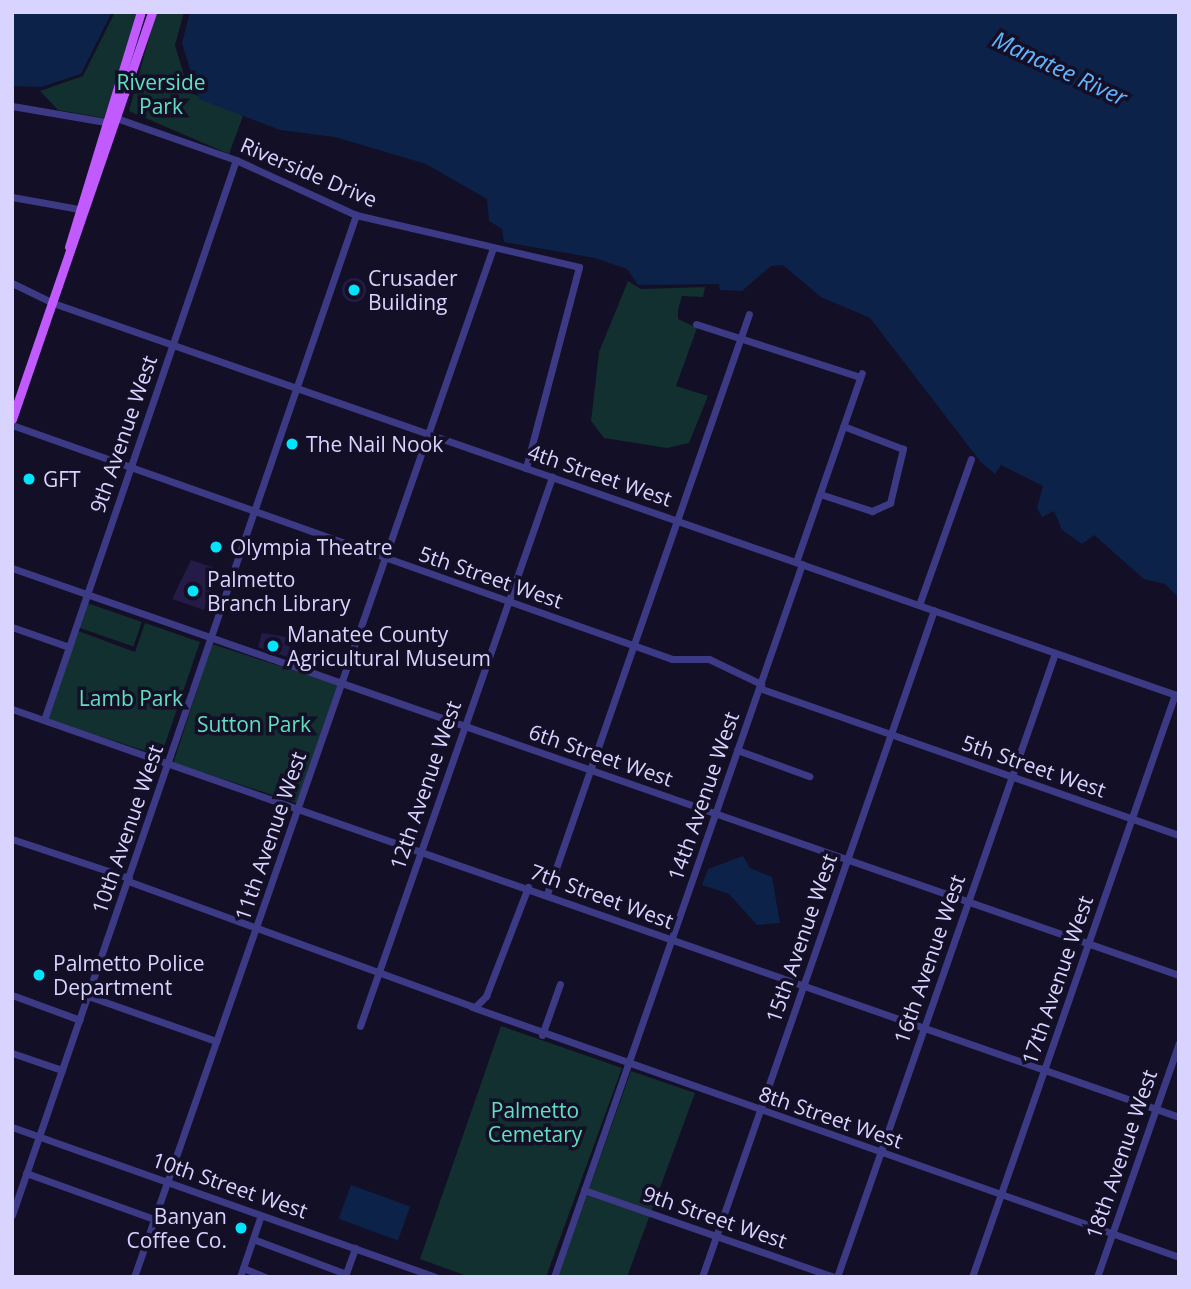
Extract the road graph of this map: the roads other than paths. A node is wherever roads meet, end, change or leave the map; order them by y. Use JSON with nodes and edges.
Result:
{"nodes":[{"id":1,"x":141,"y":12,"type":"edge"},
{"id":2,"x":152,"y":12,"type":"edge"},
{"id":3,"x":12,"y":106,"type":"edge"},
{"id":4,"x":119,"y":118,"type":"junction"},
{"id":5,"x":106,"y":122,"type":"junction"},
{"id":6,"x":236,"y":160,"type":"junction"},
{"id":7,"x":99,"y":182,"type":"junction"},
{"id":8,"x":12,"y":197,"type":"edge"},
{"id":9,"x":83,"y":210,"type":"junction"},
{"id":10,"x":356,"y":215,"type":"junction"},
{"id":11,"x":493,"y":248,"type":"junction"},
{"id":12,"x":12,"y":283,"type":"edge"},
{"id":13,"x":53,"y":303,"type":"junction"},
{"id":14,"x":749,"y":314,"type":"dead end"},
{"id":15,"x":696,"y":324,"type":"dead end"},
{"id":16,"x":742,"y":335,"type":"junction"},
{"id":17,"x":173,"y":345,"type":"junction"},
{"id":18,"x":296,"y":388,"type":"junction"},
{"id":19,"x":12,"y":419,"type":"edge"},
{"id":20,"x":12,"y":425,"type":"edge"},
{"id":21,"x":843,"y":426,"type":"junction"},
{"id":22,"x":428,"y":434,"type":"junction"},
{"id":23,"x":971,"y":459,"type":"dead end"},
{"id":24,"x":526,"y":468,"type":"junction"},
{"id":25,"x":130,"y":470,"type":"junction"},
{"id":26,"x":552,"y":477,"type":"junction"},
{"id":27,"x":820,"y":494,"type":"junction"},
{"id":28,"x":253,"y":514,"type":"junction"},
{"id":29,"x":677,"y":521,"type":"junction"},
{"id":30,"x":385,"y":559,"type":"junction"},
{"id":31,"x":799,"y":563,"type":"junction"},
{"id":32,"x":12,"y":568,"type":"edge"},
{"id":33,"x":87,"y":594,"type":"junction"},
{"id":34,"x":508,"y":602,"type":"junction"},
{"id":35,"x":919,"y":605,"type":"junction"},
{"id":36,"x":934,"y":610,"type":"junction"},
{"id":37,"x":12,"y":627,"type":"edge"},
{"id":38,"x":212,"y":638,"type":"junction"},
{"id":39,"x":633,"y":645,"type":"junction"},
{"id":40,"x":69,"y":647,"type":"junction"},
{"id":41,"x":1055,"y":653,"type":"junction"},
{"id":42,"x":341,"y":683,"type":"junction"},
{"id":43,"x":760,"y":686,"type":"junction"},
{"id":44,"x":1177,"y":695,"type":"edge"},
{"id":45,"x":12,"y":709,"type":"edge"},
{"id":46,"x":44,"y":720,"type":"junction"},
{"id":47,"x":465,"y":726,"type":"junction"},
{"id":48,"x":891,"y":734,"type":"junction"},
{"id":49,"x":737,"y":750,"type":"junction"},
{"id":50,"x":168,"y":763,"type":"junction"},
{"id":51,"x":590,"y":770,"type":"junction"},
{"id":52,"x":809,"y":776,"type":"dead end"},
{"id":53,"x":1012,"y":776,"type":"junction"},
{"id":54,"x":298,"y":808,"type":"junction"},
{"id":55,"x":715,"y":813,"type":"junction"},
{"id":56,"x":1132,"y":818,"type":"junction"},
{"id":57,"x":1179,"y":835,"type":"edge"},
{"id":58,"x":12,"y":839,"type":"edge"},
{"id":59,"x":421,"y":850,"type":"junction"},
{"id":60,"x":847,"y":859,"type":"junction"},
{"id":61,"x":128,"y":880,"type":"junction"},
{"id":62,"x":528,"y":887,"type":"junction"},
{"id":63,"x":547,"y":894,"type":"junction"},
{"id":64,"x":968,"y":901,"type":"junction"},
{"id":65,"x":257,"y":927,"type":"junction"},
{"id":66,"x":671,"y":940,"type":"junction"},
{"id":67,"x":1088,"y":943,"type":"junction"},
{"id":68,"x":379,"y":972,"type":"junction"},
{"id":69,"x":1179,"y":975,"type":"edge"},
{"id":70,"x":560,"y":984,"type":"dead end"},
{"id":71,"x":803,"y":986,"type":"junction"},
{"id":72,"x":12,"y":995,"type":"edge"},
{"id":73,"x":88,"y":996,"type":"junction"},
{"id":74,"x":474,"y":1007,"type":"junction"},
{"id":75,"x":80,"y":1020,"type":"junction"},
{"id":76,"x":360,"y":1026,"type":"dead end"},
{"id":77,"x":924,"y":1028,"type":"junction"},
{"id":78,"x":542,"y":1035,"type":"junction"},
{"id":79,"x":216,"y":1041,"type":"junction"},
{"id":80,"x":1179,"y":1043,"type":"edge"},
{"id":81,"x":12,"y":1053,"type":"edge"},
{"id":82,"x":628,"y":1065,"type":"junction"},
{"id":83,"x":62,"y":1070,"type":"junction"},
{"id":84,"x":1044,"y":1070,"type":"junction"},
{"id":85,"x":1156,"y":1109,"type":"junction"},
{"id":86,"x":760,"y":1111,"type":"junction"},
{"id":87,"x":1179,"y":1117,"type":"edge"},
{"id":88,"x":12,"y":1127,"type":"edge"},
{"id":89,"x":40,"y":1137,"type":"junction"},
{"id":90,"x":880,"y":1153,"type":"junction"},
{"id":91,"x":26,"y":1174,"type":"junction"},
{"id":92,"x":167,"y":1182,"type":"junction"},
{"id":93,"x":584,"y":1190,"type":"junction"},
{"id":94,"x":1000,"y":1195,"type":"junction"},
{"id":95,"x":12,"y":1215,"type":"edge"},
{"id":96,"x":261,"y":1215,"type":"junction"},
{"id":97,"x":154,"y":1219,"type":"junction"},
{"id":98,"x":1112,"y":1234,"type":"junction"},
{"id":99,"x":716,"y":1236,"type":"junction"},
{"id":100,"x":253,"y":1239,"type":"junction"},
{"id":101,"x":355,"y":1248,"type":"junction"},
{"id":102,"x":1179,"y":1257,"type":"edge"},
{"id":103,"x":241,"y":1273,"type":"edge"},
{"id":104,"x":345,"y":1275,"type":"edge"},
{"id":105,"x":134,"y":1277,"type":"edge"},
{"id":106,"x":265,"y":1277,"type":"edge"},
{"id":107,"x":436,"y":1277,"type":"edge"},
{"id":108,"x":554,"y":1277,"type":"edge"},
{"id":109,"x":702,"y":1277,"type":"edge"},
{"id":110,"x":835,"y":1277,"type":"edge"},
{"id":111,"x":972,"y":1277,"type":"edge"},
{"id":112,"x":1097,"y":1277,"type":"edge"}],
"edges":[{"from":1,"to":4,"type":"main road"},
{"from":1,"to":5,"type":"main road"},
{"from":2,"to":4,"type":"main road"},
{"from":3,"to":5,"type":"street"},
{"from":4,"to":6,"type":"street","name":"Riverside Drive"},
{"from":4,"to":7,"type":"main road"},
{"from":5,"to":7,"type":"main road"},
{"from":5,"to":9,"type":"main road"},
{"from":6,"to":10,"type":"street","name":"Riverside Drive"},
{"from":6,"to":17,"type":"street","name":"9th Avenue West"},
{"from":7,"to":9,"type":"main road"},
{"from":8,"to":9,"type":"street"},
{"from":9,"to":13,"type":"main road"},
{"from":10,"to":11,"type":"street","name":"Riverside Drive"},
{"from":10,"to":18,"type":"street","name":"10th Avenue West"},
{"from":11,"to":22,"type":"street","name":"11th Avenue West"},
{"from":11,"to":24,"type":"street","name":"Riverside Drive"},
{"from":12,"to":13,"type":"street","name":"4th Street West"},
{"from":13,"to":17,"type":"street","name":"4th Street West"},
{"from":13,"to":19,"type":"main road"},
{"from":14,"to":16,"type":"street"},
{"from":15,"to":16,"type":"street"},
{"from":16,"to":21,"type":"street","name":"14th Avenue West"},
{"from":16,"to":29,"type":"street"},
{"from":17,"to":18,"type":"street","name":"4th Street West"},
{"from":17,"to":25,"type":"street","name":"9th Avenue West"},
{"from":18,"to":22,"type":"street","name":"4th Street West"},
{"from":18,"to":28,"type":"street","name":"10th Avenue West"},
{"from":20,"to":25,"type":"street","name":"5th Street West"},
{"from":21,"to":27,"type":"street","name":"14th Avenue West"},
{"from":21,"to":27,"type":"street"},
{"from":22,"to":24,"type":"street","name":"4th Street West"},
{"from":22,"to":30,"type":"street","name":"11th Avenue West"},
{"from":23,"to":35,"type":"street"},
{"from":24,"to":26,"type":"street","name":"4th Street West"},
{"from":25,"to":28,"type":"street","name":"5th Street West"},
{"from":25,"to":33,"type":"street","name":"9th Avenue West"},
{"from":26,"to":29,"type":"street","name":"4th Street West"},
{"from":26,"to":34,"type":"street","name":"12th Avenue West"},
{"from":27,"to":31,"type":"street","name":"14th Avenue West"},
{"from":28,"to":30,"type":"street","name":"5th Street West"},
{"from":28,"to":38,"type":"street","name":"10th Avenue West"},
{"from":29,"to":31,"type":"street","name":"4th Street West"},
{"from":29,"to":39,"type":"street"},
{"from":30,"to":34,"type":"street","name":"5th Street West"},
{"from":30,"to":42,"type":"street","name":"11th Avenue West"},
{"from":31,"to":35,"type":"street","name":"4th Street West"},
{"from":31,"to":43,"type":"street","name":"14th Avenue West"},
{"from":32,"to":33,"type":"street","name":"6th Street West"},
{"from":33,"to":38,"type":"street","name":"6th Street West"},
{"from":33,"to":40,"type":"street","name":"9th Avenue West"},
{"from":34,"to":39,"type":"street","name":"5th Street West"},
{"from":34,"to":47,"type":"street","name":"12th Avenue West"},
{"from":35,"to":36,"type":"street","name":"4th Street West"},
{"from":36,"to":41,"type":"street","name":"4th Street West"},
{"from":36,"to":48,"type":"street","name":"15th Avenue West"},
{"from":37,"to":40,"type":"street"},
{"from":38,"to":42,"type":"street","name":"6th Street West"},
{"from":38,"to":50,"type":"street","name":"10th Avenue West"},
{"from":39,"to":43,"type":"street","name":"5th Street West"},
{"from":39,"to":51,"type":"street"},
{"from":40,"to":46,"type":"street","name":"9th Avenue West"},
{"from":41,"to":44,"type":"street","name":"4th Street West"},
{"from":41,"to":53,"type":"street","name":"16th Avenue West"},
{"from":42,"to":47,"type":"street","name":"6th Street West"},
{"from":42,"to":54,"type":"street","name":"11th Avenue West"},
{"from":43,"to":48,"type":"street","name":"5th Street West"},
{"from":43,"to":49,"type":"street","name":"14th Avenue West"},
{"from":44,"to":56,"type":"street","name":"17th Avenue West"},
{"from":45,"to":46,"type":"street","name":"7th Street West"},
{"from":46,"to":50,"type":"street","name":"7th Street West"},
{"from":47,"to":51,"type":"street","name":"6th Street West"},
{"from":47,"to":59,"type":"street","name":"12th Avenue West"},
{"from":48,"to":53,"type":"street","name":"5th Street West"},
{"from":48,"to":60,"type":"street","name":"15th Avenue West"},
{"from":49,"to":52,"type":"street"},
{"from":49,"to":55,"type":"street","name":"14th Avenue West"},
{"from":50,"to":54,"type":"street","name":"7th Street West"},
{"from":50,"to":61,"type":"street","name":"10th Avenue West"},
{"from":51,"to":55,"type":"street","name":"6th Street West"},
{"from":51,"to":63,"type":"street"},
{"from":53,"to":56,"type":"street","name":"5th Street West"},
{"from":53,"to":64,"type":"street","name":"16th Avenue West"},
{"from":54,"to":59,"type":"street","name":"7th Street West"},
{"from":54,"to":65,"type":"street","name":"11th Avenue West"},
{"from":55,"to":60,"type":"street","name":"6th Street West"},
{"from":55,"to":66,"type":"street","name":"14th Avenue West"},
{"from":56,"to":57,"type":"street","name":"5th Street West"},
{"from":56,"to":67,"type":"street","name":"17th Avenue West"},
{"from":58,"to":61,"type":"street","name":"8th Street West"},
{"from":59,"to":62,"type":"street","name":"7th Street West"},
{"from":59,"to":68,"type":"street","name":"12th Avenue West"},
{"from":60,"to":64,"type":"street","name":"6th Street West"},
{"from":60,"to":71,"type":"street","name":"15th Avenue West"},
{"from":61,"to":65,"type":"street","name":"8th Street West"},
{"from":61,"to":73,"type":"street","name":"10th Avenue West"},
{"from":62,"to":63,"type":"street","name":"7th Street West"},
{"from":62,"to":74,"type":"street"},
{"from":63,"to":66,"type":"street","name":"7th Street West"},
{"from":64,"to":67,"type":"street","name":"6th Street West"},
{"from":64,"to":77,"type":"street","name":"16th Avenue West"},
{"from":65,"to":68,"type":"street","name":"8th Street West"},
{"from":65,"to":79,"type":"street","name":"11th Avenue West"},
{"from":66,"to":71,"type":"street","name":"7th Street West"},
{"from":66,"to":82,"type":"street","name":"14th Avenue West"},
{"from":67,"to":69,"type":"street","name":"6th Street West"},
{"from":67,"to":84,"type":"street","name":"17th Avenue West"},
{"from":68,"to":74,"type":"street","name":"8th Street West"},
{"from":68,"to":76,"type":"street","name":"12th Avenue West"},
{"from":70,"to":78,"type":"street"},
{"from":71,"to":77,"type":"street","name":"7th Street West"},
{"from":71,"to":86,"type":"street","name":"15th Avenue West"},
{"from":72,"to":75,"type":"street"},
{"from":73,"to":75,"type":"street","name":"10th Avenue West"},
{"from":73,"to":79,"type":"street"},
{"from":74,"to":78,"type":"street","name":"8th Street West"},
{"from":75,"to":83,"type":"street","name":"10th Avenue West"},
{"from":77,"to":84,"type":"street","name":"7th Street West"},
{"from":77,"to":90,"type":"street","name":"16th Avenue West"},
{"from":78,"to":82,"type":"street","name":"8th Street West"},
{"from":79,"to":92,"type":"street","name":"11th Avenue West"},
{"from":80,"to":85,"type":"street","name":"18th Avenue West"},
{"from":81,"to":83,"type":"street"},
{"from":82,"to":86,"type":"street","name":"8th Street West"},
{"from":82,"to":93,"type":"street","name":"14th Avenue West"},
{"from":83,"to":89,"type":"street","name":"10th Avenue West"},
{"from":84,"to":85,"type":"street","name":"7th Street West"},
{"from":84,"to":94,"type":"street","name":"17th Avenue West"},
{"from":85,"to":87,"type":"street","name":"7th Street West"},
{"from":85,"to":98,"type":"street","name":"18th Avenue West"},
{"from":86,"to":90,"type":"street","name":"8th Street West"},
{"from":86,"to":99,"type":"street","name":"15th Avenue West"},
{"from":88,"to":89,"type":"street","name":"10th Street West"},
{"from":89,"to":91,"type":"street","name":"10th Avenue West"},
{"from":89,"to":92,"type":"street","name":"10th Street West"},
{"from":90,"to":94,"type":"street","name":"8th Street West"},
{"from":90,"to":110,"type":"street","name":"16th Avenue West"},
{"from":91,"to":95,"type":"street","name":"10th Avenue West"},
{"from":91,"to":97,"type":"street"},
{"from":92,"to":96,"type":"street","name":"10th Street West"},
{"from":92,"to":97,"type":"street","name":"11th Avenue West"},
{"from":93,"to":99,"type":"street","name":"9th Street West"},
{"from":93,"to":108,"type":"street","name":"14th Avenue West"},
{"from":94,"to":98,"type":"street","name":"8th Street West"},
{"from":94,"to":111,"type":"street","name":"17th Avenue West"},
{"from":96,"to":100,"type":"street"},
{"from":96,"to":101,"type":"street","name":"10th Street West"},
{"from":97,"to":105,"type":"street","name":"11th Avenue West"},
{"from":98,"to":102,"type":"street","name":"8th Street West"},
{"from":98,"to":112,"type":"street","name":"18th Avenue West"},
{"from":99,"to":109,"type":"street","name":"15th Avenue West"},
{"from":99,"to":110,"type":"street","name":"9th Street West"},
{"from":100,"to":103,"type":"street"},
{"from":100,"to":104,"type":"street"},
{"from":101,"to":104,"type":"street"},
{"from":101,"to":107,"type":"street","name":"10th Street West"},
{"from":103,"to":106,"type":"street"}]}
